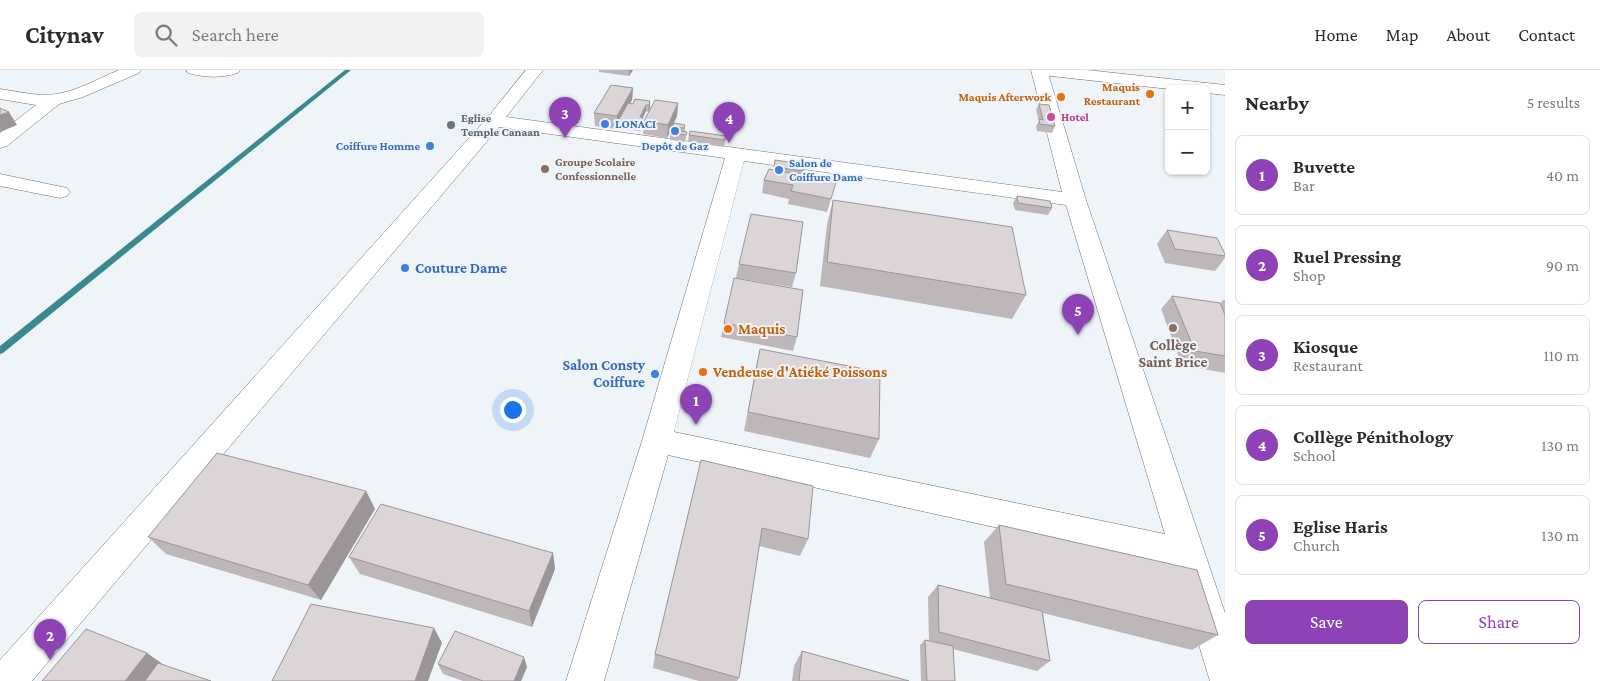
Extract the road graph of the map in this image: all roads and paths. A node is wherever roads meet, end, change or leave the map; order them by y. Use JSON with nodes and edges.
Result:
{"nodes":[{"id":1,"x":133,"y":70,"type":"edge"},
{"id":2,"x":194,"y":70,"type":"edge"},
{"id":3,"x":232,"y":70,"type":"edge"},
{"id":4,"x":534,"y":70,"type":"edge"},
{"id":5,"x":1041,"y":70,"type":"edge"},
{"id":6,"x":1225,"y":90,"type":"edge"},
{"id":7,"x":0,"y":94,"type":"edge"},
{"id":8,"x":54,"y":99,"type":"junction"},
{"id":9,"x":494,"y":121,"type":"junction"},
{"id":10,"x":0,"y":142,"type":"edge"},
{"id":11,"x":736,"y":155,"type":"junction"},
{"id":12,"x":0,"y":180,"type":"edge"},
{"id":13,"x":60,"y":192,"type":"dead end"},
{"id":14,"x":1075,"y":200,"type":"junction"},
{"id":15,"x":657,"y":441,"type":"junction"},
{"id":16,"x":1187,"y":554,"type":"junction"},
{"id":17,"x":1225,"y":670,"type":"edge"},
{"id":18,"x":7,"y":681,"type":"edge"},
{"id":19,"x":585,"y":681,"type":"edge"}],
"edges":[{"from":1,"to":8,"type":"street"},
{"from":2,"to":3,"type":"street"},
{"from":4,"to":9,"type":"street"},
{"from":5,"to":6,"type":"street"},
{"from":5,"to":14,"type":"street"},
{"from":7,"to":8,"type":"street"},
{"from":8,"to":10,"type":"street"},
{"from":9,"to":11,"type":"street"},
{"from":9,"to":18,"type":"street"},
{"from":11,"to":14,"type":"street"},
{"from":11,"to":15,"type":"street"},
{"from":12,"to":13,"type":"street"},
{"from":14,"to":16,"type":"street"},
{"from":15,"to":16,"type":"street"},
{"from":15,"to":19,"type":"street"},
{"from":16,"to":17,"type":"street"}]}
